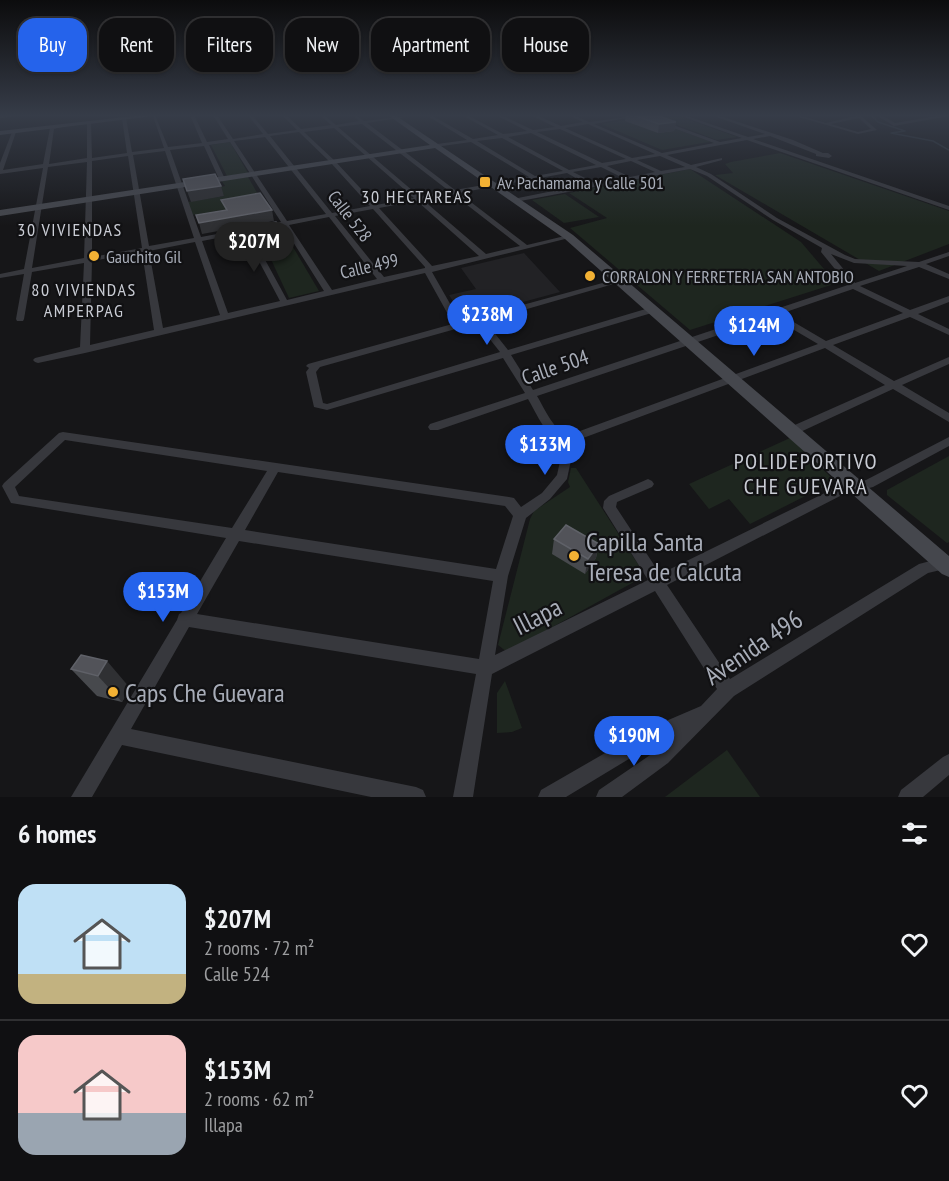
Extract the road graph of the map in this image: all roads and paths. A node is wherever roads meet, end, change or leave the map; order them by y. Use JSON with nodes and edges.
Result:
{"nodes":[{"id":1,"x":7,"y":152,"type":"edge"},
{"id":2,"x":48,"y":152,"type":"edge"},
{"id":3,"x":90,"y":152,"type":"edge"},
{"id":4,"x":145,"y":152,"type":"edge"},
{"id":5,"x":170,"y":152,"type":"edge"},
{"id":6,"x":209,"y":152,"type":"edge"},
{"id":7,"x":240,"y":152,"type":"edge"},
{"id":8,"x":282,"y":152,"type":"edge"},
{"id":9,"x":323,"y":152,"type":"edge"},
{"id":10,"x":365,"y":152,"type":"edge"},
{"id":11,"x":396,"y":152,"type":"edge"},
{"id":12,"x":406,"y":152,"type":"edge"},
{"id":13,"x":446,"y":152,"type":"edge"},
{"id":14,"x":493,"y":152,"type":"edge"},
{"id":15,"x":535,"y":152,"type":"edge"},
{"id":16,"x":575,"y":152,"type":"edge"},
{"id":17,"x":616,"y":152,"type":"edge"},
{"id":18,"x":666,"y":152,"type":"edge"},
{"id":19,"x":785,"y":152,"type":"edge"},
{"id":20,"x":816,"y":152,"type":"edge"},
{"id":21,"x":661,"y":153,"type":"junction"},
{"id":22,"x":131,"y":154,"type":"junction"},
{"id":23,"x":711,"y":155,"type":"dead end"},
{"id":24,"x":370,"y":156,"type":"junction"},
{"id":25,"x":802,"y":158,"type":"junction"},
{"id":26,"x":631,"y":159,"type":"junction"},
{"id":27,"x":90,"y":160,"type":"junction"},
{"id":28,"x":333,"y":162,"type":"junction"},
{"id":29,"x":601,"y":165,"type":"junction"},
{"id":30,"x":45,"y":166,"type":"junction"},
{"id":31,"x":692,"y":167,"type":"junction"},
{"id":32,"x":295,"y":168,"type":"junction"},
{"id":33,"x":568,"y":170,"type":"junction"},
{"id":34,"x":0,"y":171,"type":"edge"},
{"id":35,"x":661,"y":173,"type":"junction"},
{"id":36,"x":255,"y":174,"type":"junction"},
{"id":37,"x":534,"y":177,"type":"junction"},
{"id":38,"x":222,"y":179,"type":"junction"},
{"id":39,"x":630,"y":179,"type":"junction"},
{"id":40,"x":493,"y":184,"type":"junction"},
{"id":41,"x":181,"y":186,"type":"junction"},
{"id":42,"x":595,"y":186,"type":"junction"},
{"id":43,"x":455,"y":191,"type":"junction"},
{"id":44,"x":559,"y":192,"type":"junction"},
{"id":45,"x":136,"y":193,"type":"junction"},
{"id":46,"x":417,"y":199,"type":"junction"},
{"id":47,"x":90,"y":200,"type":"junction"},
{"id":48,"x":516,"y":200,"type":"junction"},
{"id":49,"x":373,"y":207,"type":"junction"},
{"id":50,"x":39,"y":208,"type":"junction"},
{"id":51,"x":949,"y":208,"type":"edge"},
{"id":52,"x":0,"y":213,"type":"edge"},
{"id":53,"x":329,"y":215,"type":"junction"},
{"id":54,"x":284,"y":223,"type":"junction"},
{"id":55,"x":246,"y":230,"type":"junction"},
{"id":56,"x":568,"y":237,"type":"junction"},
{"id":57,"x":197,"y":239,"type":"junction"},
{"id":58,"x":819,"y":244,"type":"junction"},
{"id":59,"x":525,"y":247,"type":"junction"},
{"id":60,"x":146,"y":249,"type":"junction"},
{"id":61,"x":949,"y":254,"type":"edge"},
{"id":62,"x":484,"y":256,"type":"junction"},
{"id":63,"x":87,"y":260,"type":"junction"},
{"id":64,"x":922,"y":263,"type":"junction"},
{"id":65,"x":430,"y":269,"type":"junction"},
{"id":66,"x":27,"y":271,"type":"junction"},
{"id":67,"x":949,"y":275,"type":"edge"},
{"id":68,"x":0,"y":276,"type":"edge"},
{"id":69,"x":382,"y":280,"type":"junction"},
{"id":70,"x":620,"y":281,"type":"junction"},
{"id":71,"x":853,"y":286,"type":"junction"},
{"id":72,"x":329,"y":292,"type":"junction"},
{"id":73,"x":949,"y":299,"type":"edge"},
{"id":74,"x":285,"y":303,"type":"junction"},
{"id":75,"x":652,"y":310,"type":"junction"},
{"id":76,"x":772,"y":313,"type":"junction"},
{"id":77,"x":911,"y":314,"type":"junction"},
{"id":78,"x":225,"y":317,"type":"junction"},
{"id":79,"x":20,"y":319,"type":"dead end"},
{"id":80,"x":479,"y":319,"type":"junction"},
{"id":81,"x":462,"y":324,"type":"junction"},
{"id":82,"x":159,"y":332,"type":"junction"},
{"id":83,"x":949,"y":332,"type":"edge"},
{"id":84,"x":687,"y":341,"type":"junction"},
{"id":85,"x":826,"y":345,"type":"junction"},
{"id":86,"x":86,"y":350,"type":"junction"},
{"id":87,"x":505,"y":353,"type":"junction"},
{"id":88,"x":38,"y":360,"type":"dead end"},
{"id":89,"x":949,"y":360,"type":"edge"},
{"id":90,"x":731,"y":380,"type":"junction"},
{"id":91,"x":894,"y":385,"type":"junction"},
{"id":92,"x":530,"y":394,"type":"junction"},
{"id":93,"x":949,"y":418,"type":"edge"},
{"id":94,"x":434,"y":427,"type":"dead end"},
{"id":95,"x":792,"y":431,"type":"junction"},
{"id":96,"x":567,"y":439,"type":"junction"},
{"id":97,"x":949,"y":441,"type":"edge"},
{"id":98,"x":275,"y":467,"type":"junction"},
{"id":99,"x":648,"y":484,"type":"dead end"},
{"id":100,"x":856,"y":488,"type":"junction"},
{"id":101,"x":520,"y":515,"type":"junction"},
{"id":102,"x":234,"y":536,"type":"junction"},
{"id":103,"x":948,"y":565,"type":"edge"},
{"id":104,"x":501,"y":576,"type":"junction"},
{"id":105,"x":655,"y":582,"type":"junction"},
{"id":106,"x":184,"y":619,"type":"junction"},
{"id":107,"x":487,"y":668,"type":"junction"},
{"id":108,"x":728,"y":690,"type":"junction"},
{"id":109,"x":707,"y":711,"type":"junction"},
{"id":110,"x":118,"y":735,"type":"junction"},
{"id":111,"x":949,"y":763,"type":"edge"},
{"id":112,"x":81,"y":797,"type":"edge"},
{"id":113,"x":416,"y":797,"type":"edge"},
{"id":114,"x":464,"y":797,"type":"edge"},
{"id":115,"x":548,"y":797,"type":"edge"},
{"id":116,"x":606,"y":797,"type":"edge"},
{"id":117,"x":908,"y":797,"type":"edge"}],
"edges":[{"from":1,"to":34,"type":"street"},
{"from":2,"to":30,"type":"street"},
{"from":3,"to":27,"type":"street"},
{"from":4,"to":22,"type":"street"},
{"from":5,"to":41,"type":"street"},
{"from":6,"to":38,"type":"street"},
{"from":7,"to":36,"type":"street"},
{"from":8,"to":32,"type":"street","name":"Calle 528"},
{"from":9,"to":28,"type":"street"},
{"from":10,"to":24,"type":"street"},
{"from":11,"to":24,"type":"street"},
{"from":12,"to":43,"type":"street"},
{"from":13,"to":40,"type":"street"},
{"from":14,"to":37,"type":"street"},
{"from":15,"to":33,"type":"street"},
{"from":16,"to":29,"type":"street"},
{"from":17,"to":26,"type":"street"},
{"from":18,"to":21,"type":"street"},
{"from":19,"to":25,"type":"street"},
{"from":20,"to":25,"type":"street"},
{"from":21,"to":26,"type":"street"},
{"from":21,"to":31,"type":"street"},
{"from":22,"to":27,"type":"street"},
{"from":22,"to":45,"type":"street"},
{"from":23,"to":31,"type":"street"},
{"from":24,"to":28,"type":"street"},
{"from":24,"to":46,"type":"street"},
{"from":25,"to":51,"type":"street"},
{"from":26,"to":29,"type":"street"},
{"from":26,"to":35,"type":"street"},
{"from":27,"to":30,"type":"street"},
{"from":27,"to":47,"type":"street"},
{"from":28,"to":32,"type":"street"},
{"from":28,"to":49,"type":"street"},
{"from":29,"to":33,"type":"street"},
{"from":29,"to":39,"type":"street"},
{"from":30,"to":34,"type":"street"},
{"from":30,"to":50,"type":"street"},
{"from":31,"to":35,"type":"street"},
{"from":31,"to":58,"type":"street"},
{"from":32,"to":36,"type":"street"},
{"from":32,"to":53,"type":"street","name":"Calle 528"},
{"from":33,"to":37,"type":"street"},
{"from":33,"to":42,"type":"street"},
{"from":35,"to":39,"type":"street"},
{"from":36,"to":38,"type":"street"},
{"from":36,"to":54,"type":"street"},
{"from":37,"to":40,"type":"street"},
{"from":37,"to":44,"type":"street"},
{"from":38,"to":41,"type":"street"},
{"from":39,"to":42,"type":"street"},
{"from":40,"to":43,"type":"street"},
{"from":40,"to":48,"type":"street"},
{"from":41,"to":45,"type":"street"},
{"from":41,"to":57,"type":"street"},
{"from":42,"to":44,"type":"street"},
{"from":43,"to":46,"type":"street"},
{"from":43,"to":59,"type":"street"},
{"from":44,"to":48,"type":"street"},
{"from":45,"to":47,"type":"street"},
{"from":45,"to":60,"type":"street"},
{"from":46,"to":49,"type":"street"},
{"from":46,"to":62,"type":"street"},
{"from":47,"to":50,"type":"street"},
{"from":47,"to":63,"type":"street"},
{"from":48,"to":56,"type":"street"},
{"from":49,"to":53,"type":"street"},
{"from":49,"to":65,"type":"street"},
{"from":50,"to":52,"type":"street"},
{"from":50,"to":66,"type":"street"},
{"from":53,"to":54,"type":"street"},
{"from":53,"to":69,"type":"street","name":"Calle 528"},
{"from":54,"to":55,"type":"street"},
{"from":54,"to":72,"type":"street"},
{"from":55,"to":57,"type":"street"},
{"from":55,"to":74,"type":"street"},
{"from":56,"to":59,"type":"street","name":"Calle 499"},
{"from":56,"to":70,"type":"street"},
{"from":57,"to":60,"type":"street"},
{"from":57,"to":78,"type":"street"},
{"from":58,"to":64,"type":"street"},
{"from":58,"to":71,"type":"street"},
{"from":59,"to":62,"type":"street","name":"Calle 499"},
{"from":60,"to":63,"type":"street"},
{"from":60,"to":82,"type":"street"},
{"from":61,"to":64,"type":"street","name":"Calle 504"},
{"from":62,"to":65,"type":"street","name":"Calle 499"},
{"from":63,"to":66,"type":"street"},
{"from":63,"to":86,"type":"street"},
{"from":64,"to":67,"type":"street"},
{"from":64,"to":71,"type":"street","name":"Calle 504"},
{"from":65,"to":69,"type":"street","name":"Calle 499"},
{"from":65,"to":81,"type":"street"},
{"from":66,"to":68,"type":"street"},
{"from":66,"to":79,"type":"street"},
{"from":69,"to":72,"type":"street","name":"Calle 499"},
{"from":70,"to":75,"type":"street"},
{"from":70,"to":80,"type":"street"},
{"from":71,"to":76,"type":"street","name":"Calle 504"},
{"from":71,"to":77,"type":"street"},
{"from":72,"to":74,"type":"street","name":"Calle 499"},
{"from":73,"to":77,"type":"street"},
{"from":74,"to":78,"type":"street","name":"Calle 499"},
{"from":75,"to":84,"type":"street"},
{"from":75,"to":87,"type":"street"},
{"from":76,"to":84,"type":"street","name":"Calle 504"},
{"from":76,"to":85,"type":"street"},
{"from":77,"to":83,"type":"street"},
{"from":77,"to":85,"type":"street"},
{"from":78,"to":82,"type":"street","name":"Calle 499"},
{"from":80,"to":81,"type":"street"},
{"from":80,"to":87,"type":"street"},
{"from":81,"to":87,"type":"street"},
{"from":82,"to":86,"type":"street","name":"Calle 499"},
{"from":84,"to":90,"type":"street"},
{"from":84,"to":92,"type":"street","name":"Calle 504"},
{"from":85,"to":90,"type":"street"},
{"from":85,"to":91,"type":"street"},
{"from":86,"to":88,"type":"street","name":"Calle 499"},
{"from":87,"to":92,"type":"street"},
{"from":89,"to":91,"type":"street"},
{"from":90,"to":95,"type":"street"},
{"from":90,"to":96,"type":"street"},
{"from":91,"to":93,"type":"street"},
{"from":91,"to":95,"type":"street"},
{"from":92,"to":94,"type":"street","name":"Calle 504"},
{"from":92,"to":96,"type":"street"},
{"from":95,"to":100,"type":"street"},
{"from":96,"to":101,"type":"street"},
{"from":97,"to":100,"type":"street","name":"Illapa"},
{"from":98,"to":101,"type":"street"},
{"from":98,"to":102,"type":"street"},
{"from":98,"to":102,"type":"street"},
{"from":99,"to":105,"type":"street"},
{"from":100,"to":103,"type":"street"},
{"from":100,"to":105,"type":"street","name":"Illapa"},
{"from":101,"to":104,"type":"street"},
{"from":102,"to":104,"type":"street"},
{"from":102,"to":106,"type":"street"},
{"from":103,"to":108,"type":"street","name":"Avenida 496"},
{"from":104,"to":107,"type":"street"},
{"from":105,"to":107,"type":"street","name":"Illapa"},
{"from":105,"to":108,"type":"street"},
{"from":106,"to":107,"type":"street"},
{"from":106,"to":110,"type":"street"},
{"from":107,"to":114,"type":"street"},
{"from":108,"to":109,"type":"street","name":"Avenida 496"},
{"from":109,"to":115,"type":"street"},
{"from":109,"to":116,"type":"street","name":"Avenida 496"},
{"from":110,"to":112,"type":"street"},
{"from":110,"to":113,"type":"street"},
{"from":111,"to":117,"type":"street"}]}
